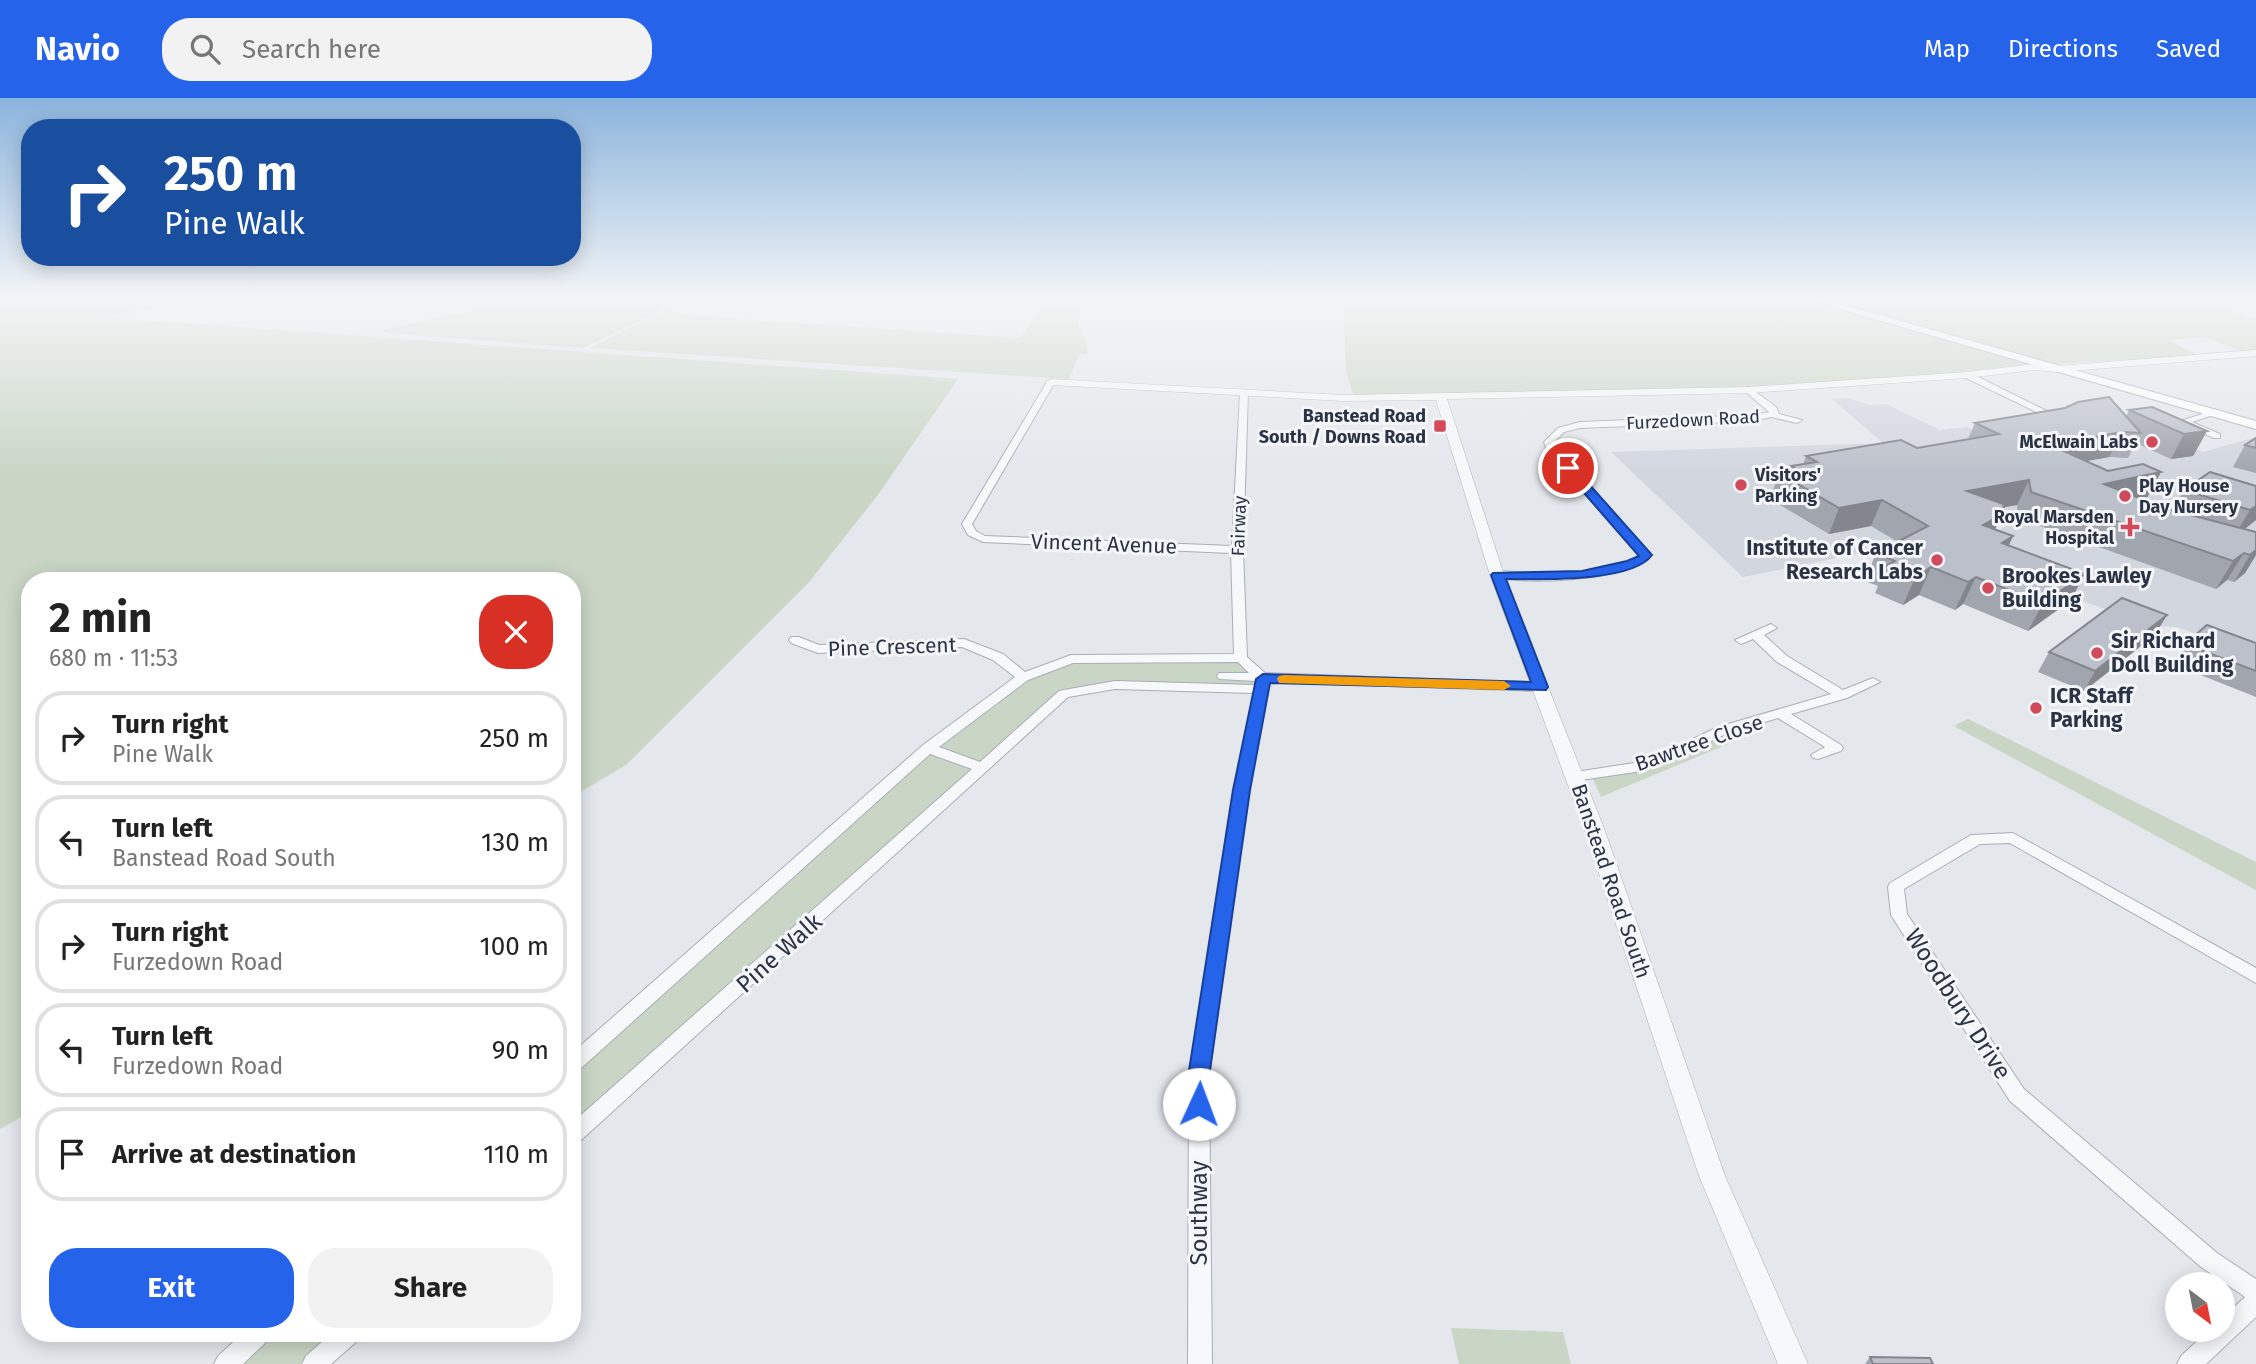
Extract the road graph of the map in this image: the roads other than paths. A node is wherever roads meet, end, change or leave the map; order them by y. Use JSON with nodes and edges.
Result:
{"nodes":[{"id":1,"x":2009,"y":357,"type":"edge"},
{"id":2,"x":2199,"y":357,"type":"edge"},
{"id":3,"x":2046,"y":368,"type":"junction"},
{"id":4,"x":1967,"y":375,"type":"junction"},
{"id":5,"x":1051,"y":382,"type":"joint"},
{"id":6,"x":1749,"y":390,"type":"junction"},
{"id":7,"x":1245,"y":394,"type":"junction"},
{"id":8,"x":1440,"y":395,"type":"junction"},
{"id":9,"x":2214,"y":413,"type":"junction"},
{"id":10,"x":1772,"y":415,"type":"junction"},
{"id":11,"x":1797,"y":421,"type":"dead end"},
{"id":12,"x":2064,"y":422,"type":"edge"},
{"id":13,"x":2256,"y":425,"type":"edge"},
{"id":14,"x":2217,"y":436,"type":"dead end"},
{"id":15,"x":1237,"y":550,"type":"junction"},
{"id":16,"x":1497,"y":575,"type":"junction"},
{"id":17,"x":1771,"y":628,"type":"dead end"},
{"id":18,"x":1756,"y":635,"type":"junction"},
{"id":19,"x":795,"y":640,"type":"dead end"},
{"id":20,"x":1741,"y":640,"type":"dead end"},
{"id":21,"x":1232,"y":658,"type":"junction"},
{"id":22,"x":1023,"y":677,"type":"junction"},
{"id":23,"x":1224,"y":682,"type":"junction"},
{"id":24,"x":1872,"y":682,"type":"dead end"},
{"id":25,"x":1261,"y":684,"type":"junction"},
{"id":26,"x":1541,"y":687,"type":"junction"},
{"id":27,"x":1842,"y":695,"type":"junction"},
{"id":28,"x":1782,"y":715,"type":"junction"},
{"id":29,"x":928,"y":748,"type":"junction"},
{"id":30,"x":1818,"y":755,"type":"dead end"},
{"id":31,"x":985,"y":768,"type":"junction"},
{"id":32,"x":1574,"y":776,"type":"junction"},
{"id":33,"x":2256,"y":976,"type":"edge"},
{"id":34,"x":581,"y":1057,"type":"edge"},
{"id":35,"x":581,"y":1128,"type":"edge"},
{"id":36,"x":2254,"y":1305,"type":"edge"},
{"id":37,"x":249,"y":1342,"type":"edge"},
{"id":38,"x":339,"y":1342,"type":"edge"},
{"id":39,"x":226,"y":1364,"type":"edge"},
{"id":40,"x":314,"y":1364,"type":"edge"},
{"id":41,"x":1200,"y":1364,"type":"edge"},
{"id":42,"x":1793,"y":1364,"type":"edge"},
{"id":43,"x":2189,"y":1364,"type":"edge"}],
"edges":[{"from":1,"to":3,"type":"main road"},
{"from":2,"to":3,"type":"street"},
{"from":3,"to":4,"type":"street"},
{"from":3,"to":9,"type":"main road"},
{"from":4,"to":6,"type":"street"},
{"from":4,"to":12,"type":"street"},
{"from":5,"to":7,"type":"street"},
{"from":5,"to":15,"type":"street","name":"Vincent Avenue"},
{"from":6,"to":8,"type":"street"},
{"from":6,"to":10,"type":"street","name":"Furzedown Road"},
{"from":7,"to":8,"type":"street"},
{"from":7,"to":15,"type":"street","name":"Fairway"},
{"from":8,"to":16,"type":"street","name":"Banstead Road South"},
{"from":9,"to":13,"type":"main road"},
{"from":9,"to":14,"type":"street"},
{"from":10,"to":11,"type":"street"},
{"from":10,"to":16,"type":"street","name":"Furzedown Road"},
{"from":15,"to":21,"type":"street","name":"Fairway"},
{"from":16,"to":26,"type":"street","name":"Banstead Road South"},
{"from":17,"to":18,"type":"street"},
{"from":18,"to":20,"type":"street"},
{"from":18,"to":27,"type":"street"},
{"from":19,"to":22,"type":"street","name":"Pine Crescent"},
{"from":21,"to":22,"type":"street"},
{"from":21,"to":23,"type":"street"},
{"from":21,"to":25,"type":"street"},
{"from":22,"to":29,"type":"street"},
{"from":23,"to":25,"type":"street","name":"Pine Walk"},
{"from":23,"to":31,"type":"street","name":"Pine Walk"},
{"from":24,"to":27,"type":"street","name":"Bawtree Close"},
{"from":25,"to":26,"type":"street","name":"Pine Walk"},
{"from":25,"to":41,"type":"street","name":"Southway"},
{"from":26,"to":32,"type":"street","name":"Banstead Road South"},
{"from":27,"to":28,"type":"street","name":"Bawtree Close"},
{"from":28,"to":30,"type":"street","name":"Bawtree Close"},
{"from":28,"to":32,"type":"street","name":"Bawtree Close"},
{"from":29,"to":31,"type":"street"},
{"from":29,"to":34,"type":"street"},
{"from":31,"to":35,"type":"street","name":"Pine Walk"},
{"from":32,"to":42,"type":"street","name":"Banstead Road South"},
{"from":33,"to":36,"type":"street","name":"Woodbury Drive"},
{"from":36,"to":43,"type":"street"},
{"from":37,"to":39,"type":"street"},
{"from":38,"to":40,"type":"street"}]}
